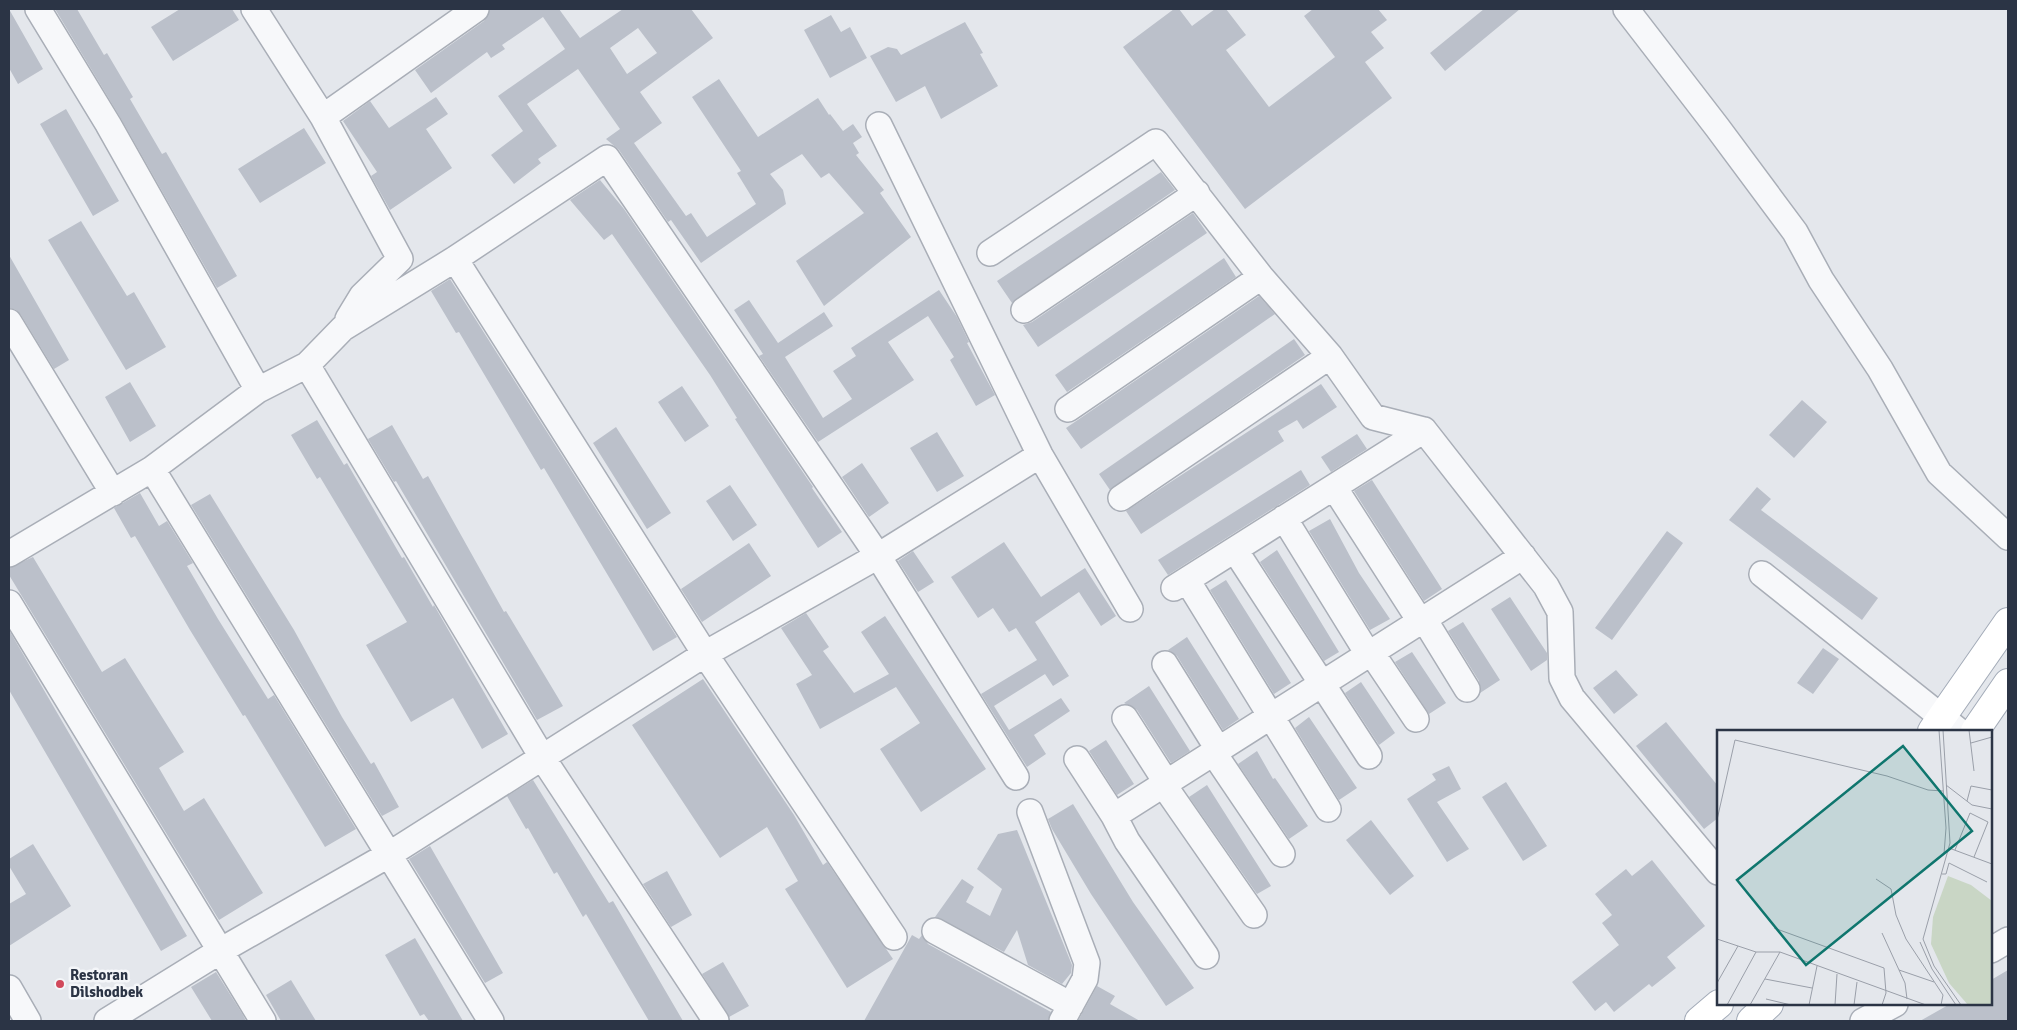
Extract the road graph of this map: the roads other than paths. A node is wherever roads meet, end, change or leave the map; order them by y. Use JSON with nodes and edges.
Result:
{"nodes":[{"id":1,"x":38,"y":9,"type":"edge"},
{"id":2,"x":254,"y":9,"type":"edge"},
{"id":3,"x":476,"y":9,"type":"edge"},
{"id":4,"x":1626,"y":9,"type":"edge"},
{"id":5,"x":323,"y":117,"type":"junction"},
{"id":6,"x":879,"y":125,"type":"dead end"},
{"id":7,"x":1197,"y":193,"type":"junction"},
{"id":8,"x":990,"y":252,"type":"dead end"},
{"id":9,"x":455,"y":258,"type":"junction"},
{"id":10,"x":1261,"y":277,"type":"junction"},
{"id":11,"x":1024,"y":310,"type":"dead end"},
{"id":12,"x":9,"y":322,"type":"edge"},
{"id":13,"x":342,"y":328,"type":"junction"},
{"id":14,"x":1330,"y":356,"type":"junction"},
{"id":15,"x":307,"y":365,"type":"junction"},
{"id":16,"x":258,"y":390,"type":"junction"},
{"id":17,"x":1068,"y":409,"type":"dead end"},
{"id":18,"x":1424,"y":430,"type":"junction"},
{"id":19,"x":1040,"y":456,"type":"junction"},
{"id":20,"x":152,"y":469,"type":"junction"},
{"id":21,"x":1334,"y":487,"type":"junction"},
{"id":22,"x":113,"y":493,"type":"junction"},
{"id":23,"x":1122,"y":498,"type":"dead end"},
{"id":24,"x":1284,"y":518,"type":"junction"},
{"id":25,"x":2008,"y":537,"type":"edge"},
{"id":26,"x":1235,"y":550,"type":"junction"},
{"id":27,"x":9,"y":554,"type":"edge"},
{"id":28,"x":878,"y":556,"type":"junction"},
{"id":29,"x":1523,"y":556,"type":"junction"},
{"id":30,"x":1762,"y":574,"type":"dead end"},
{"id":31,"x":9,"y":603,"type":"edge"},
{"id":32,"x":1130,"y":608,"type":"dead end"},
{"id":33,"x":1422,"y":620,"type":"junction"},
{"id":34,"x":2008,"y":622,"type":"edge"},
{"id":35,"x":1370,"y":653,"type":"junction"},
{"id":36,"x":705,"y":654,"type":"junction"},
{"id":37,"x":1165,"y":664,"type":"dead end"},
{"id":38,"x":2008,"y":683,"type":"edge"},
{"id":39,"x":1320,"y":684,"type":"junction"},
{"id":40,"x":1467,"y":689,"type":"dead end"},
{"id":41,"x":1270,"y":716,"type":"junction"},
{"id":42,"x":1125,"y":718,"type":"dead end"},
{"id":43,"x":1416,"y":719,"type":"dead end"},
{"id":44,"x":1944,"y":727,"type":"edge"},
{"id":45,"x":1976,"y":730,"type":"edge"},
{"id":46,"x":1216,"y":751,"type":"junction"},
{"id":47,"x":1369,"y":756,"type":"dead end"},
{"id":48,"x":542,"y":757,"type":"junction"},
{"id":49,"x":1077,"y":760,"type":"dead end"},
{"id":50,"x":1016,"y":777,"type":"dead end"},
{"id":51,"x":1164,"y":783,"type":"junction"},
{"id":52,"x":1328,"y":810,"type":"dead end"},
{"id":53,"x":1030,"y":812,"type":"dead end"},
{"id":54,"x":1114,"y":816,"type":"junction"},
{"id":55,"x":390,"y":854,"type":"junction"},
{"id":56,"x":1282,"y":854,"type":"dead end"},
{"id":57,"x":1717,"y":871,"type":"edge"},
{"id":58,"x":1254,"y":915,"type":"dead end"},
{"id":59,"x":934,"y":931,"type":"dead end"},
{"id":60,"x":894,"y":937,"type":"dead end"},
{"id":61,"x":2008,"y":940,"type":"edge"},
{"id":62,"x":1992,"y":949,"type":"edge"},
{"id":63,"x":220,"y":951,"type":"junction"},
{"id":64,"x":1206,"y":956,"type":"dead end"},
{"id":65,"x":9,"y":988,"type":"edge"},
{"id":66,"x":1717,"y":1005,"type":"edge"},
{"id":67,"x":1893,"y":1005,"type":"edge"},
{"id":68,"x":1066,"y":1013,"type":"edge"},
{"id":69,"x":28,"y":1021,"type":"edge"},
{"id":70,"x":107,"y":1021,"type":"edge"},
{"id":71,"x":263,"y":1021,"type":"edge"},
{"id":72,"x":491,"y":1021,"type":"edge"},
{"id":73,"x":716,"y":1021,"type":"edge"},
{"id":74,"x":1699,"y":1021,"type":"edge"},
{"id":75,"x":1864,"y":1021,"type":"edge"}],
"edges":[{"from":1,"to":16,"type":"street"},
{"from":2,"to":5,"type":"street"},
{"from":3,"to":5,"type":"street"},
{"from":4,"to":25,"type":"street"},
{"from":5,"to":13,"type":"street"},
{"from":6,"to":19,"type":"street"},
{"from":7,"to":8,"type":"street"},
{"from":7,"to":10,"type":"street"},
{"from":7,"to":11,"type":"street"},
{"from":9,"to":13,"type":"street"},
{"from":9,"to":28,"type":"street"},
{"from":9,"to":36,"type":"street"},
{"from":10,"to":14,"type":"street"},
{"from":10,"to":17,"type":"street"},
{"from":12,"to":22,"type":"street"},
{"from":13,"to":15,"type":"street"},
{"from":14,"to":18,"type":"street"},
{"from":14,"to":23,"type":"street"},
{"from":15,"to":16,"type":"street"},
{"from":15,"to":48,"type":"street"},
{"from":16,"to":20,"type":"street"},
{"from":18,"to":21,"type":"street"},
{"from":18,"to":29,"type":"street"},
{"from":19,"to":28,"type":"street"},
{"from":19,"to":32,"type":"street"},
{"from":20,"to":22,"type":"street"},
{"from":20,"to":55,"type":"street"},
{"from":21,"to":24,"type":"street"},
{"from":21,"to":33,"type":"street"},
{"from":22,"to":27,"type":"street"},
{"from":24,"to":26,"type":"street"},
{"from":24,"to":35,"type":"street"},
{"from":26,"to":39,"type":"street"},
{"from":26,"to":41,"type":"street"},
{"from":28,"to":36,"type":"street"},
{"from":28,"to":50,"type":"street"},
{"from":29,"to":33,"type":"street"},
{"from":29,"to":57,"type":"street"},
{"from":30,"to":44,"type":"street"},
{"from":31,"to":63,"type":"street"},
{"from":33,"to":35,"type":"street"},
{"from":33,"to":40,"type":"street"},
{"from":34,"to":44,"type":"main road"},
{"from":35,"to":39,"type":"street"},
{"from":35,"to":43,"type":"street"},
{"from":36,"to":48,"type":"street"},
{"from":36,"to":60,"type":"street"},
{"from":37,"to":46,"type":"street"},
{"from":38,"to":45,"type":"main road"},
{"from":39,"to":41,"type":"street"},
{"from":39,"to":47,"type":"street"},
{"from":41,"to":46,"type":"street"},
{"from":41,"to":52,"type":"street"},
{"from":42,"to":51,"type":"street"},
{"from":46,"to":51,"type":"street"},
{"from":46,"to":56,"type":"street"},
{"from":48,"to":55,"type":"street"},
{"from":48,"to":73,"type":"street"},
{"from":49,"to":54,"type":"street"},
{"from":51,"to":54,"type":"street"},
{"from":51,"to":58,"type":"street"},
{"from":53,"to":68,"type":"street"},
{"from":54,"to":64,"type":"street"},
{"from":55,"to":63,"type":"street"},
{"from":55,"to":72,"type":"street"},
{"from":59,"to":68,"type":"street"},
{"from":61,"to":62,"type":"street"},
{"from":63,"to":70,"type":"street"},
{"from":63,"to":71,"type":"street"},
{"from":65,"to":69,"type":"street"},
{"from":66,"to":74,"type":"main road"},
{"from":67,"to":75,"type":"street"}]}
